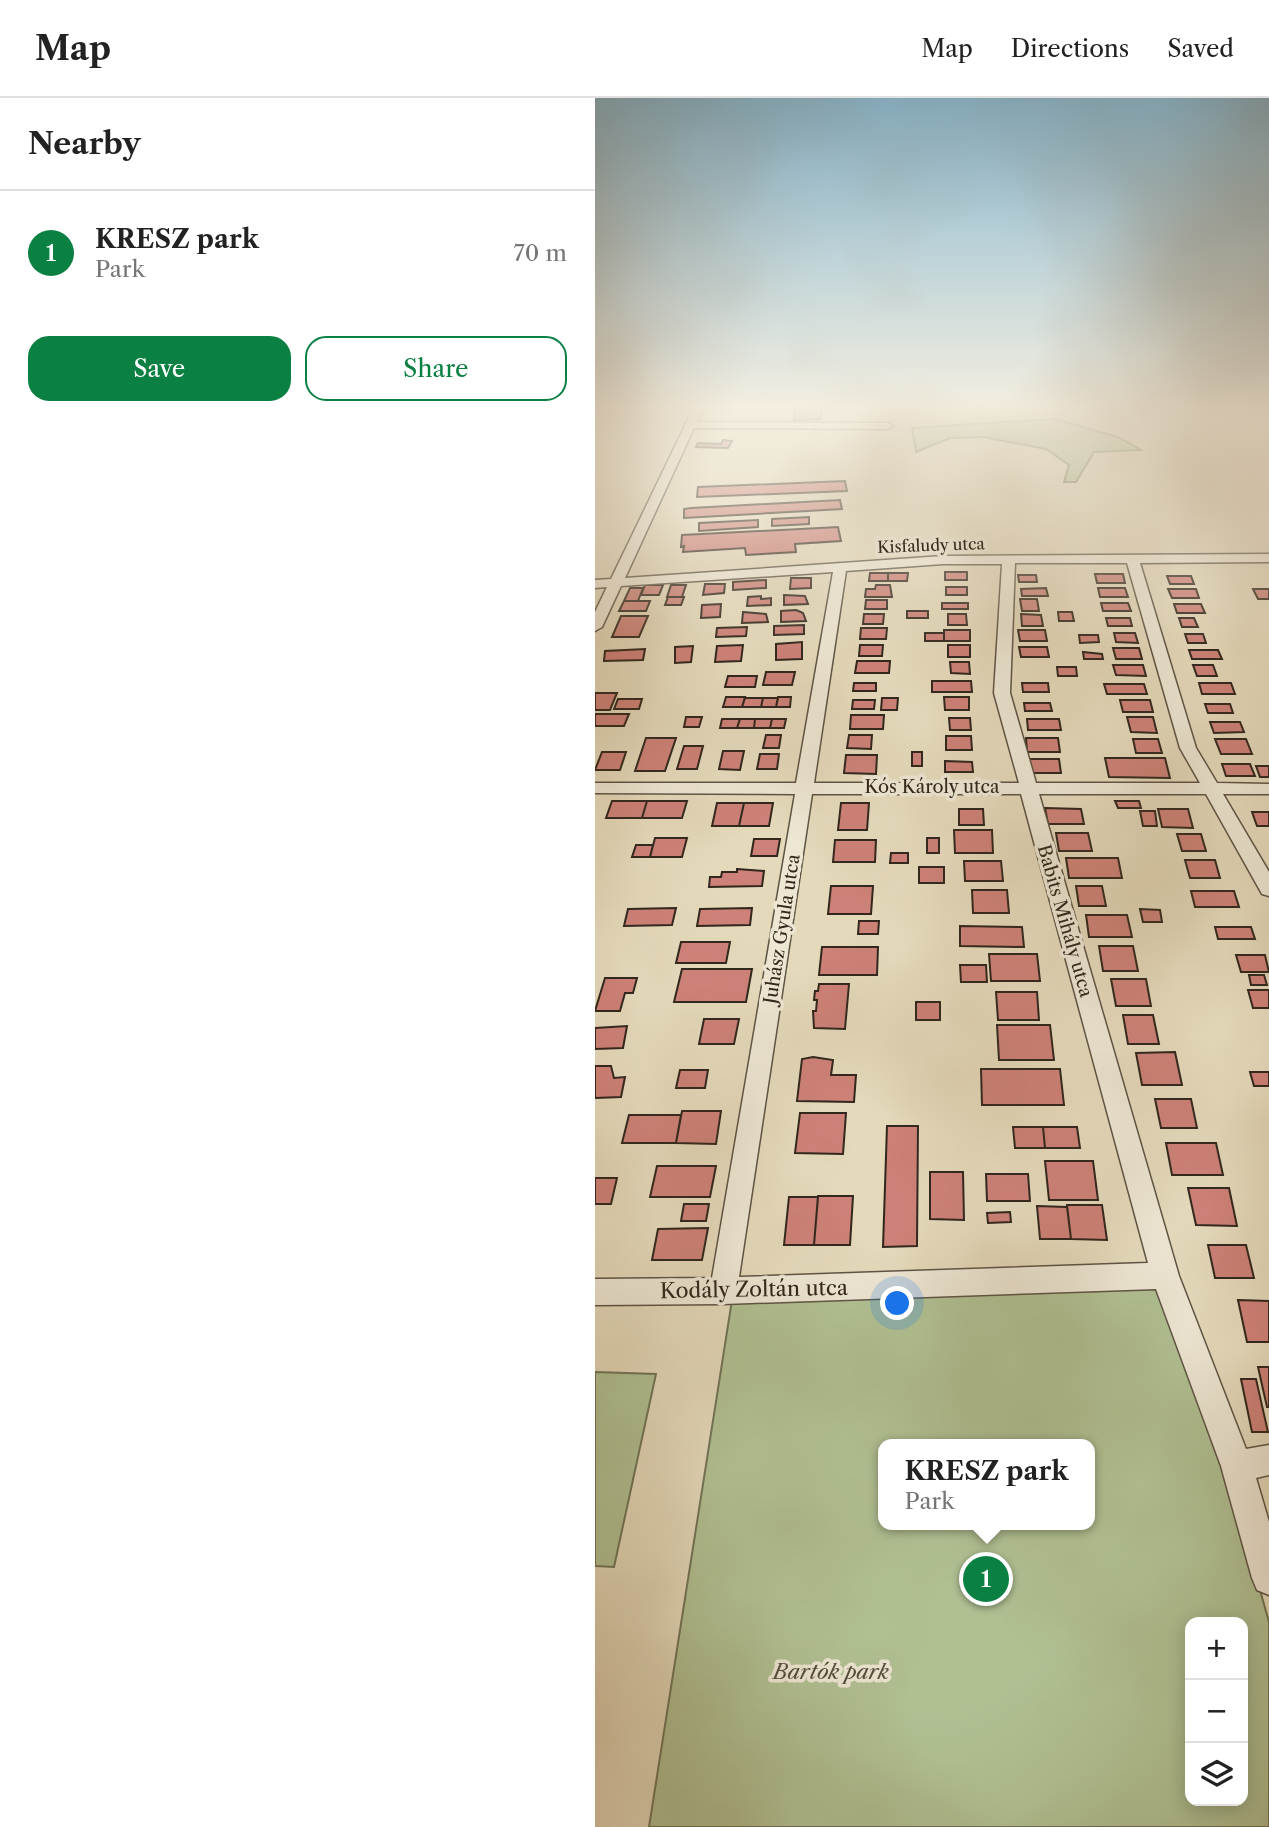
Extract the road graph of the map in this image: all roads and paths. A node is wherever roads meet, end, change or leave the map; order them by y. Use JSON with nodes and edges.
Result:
{"nodes":[{"id":1,"x":661,"y":488,"type":"edge"},
{"id":2,"x":1269,"y":558,"type":"edge"},
{"id":3,"x":1132,"y":559,"type":"junction"},
{"id":4,"x":1009,"y":560,"type":"junction"},
{"id":5,"x":840,"y":567,"type":"junction"},
{"id":6,"x":618,"y":582,"type":"junction"},
{"id":7,"x":595,"y":584,"type":"edge"},
{"id":8,"x":595,"y":626,"type":"edge"},
{"id":9,"x":1027,"y":787,"type":"junction"},
{"id":10,"x":595,"y":788,"type":"edge"},
{"id":11,"x":804,"y":788,"type":"junction"},
{"id":12,"x":1211,"y":788,"type":"junction"},
{"id":13,"x":1269,"y":789,"type":"edge"},
{"id":14,"x":1269,"y":889,"type":"edge"},
{"id":15,"x":1165,"y":1276,"type":"junction"},
{"id":16,"x":723,"y":1291,"type":"junction"},
{"id":17,"x":595,"y":1292,"type":"edge"},
{"id":18,"x":1269,"y":1460,"type":"edge"},
{"id":19,"x":1237,"y":1466,"type":"junction"},
{"id":20,"x":1269,"y":1578,"type":"edge"}],
"edges":[{"from":1,"to":6,"type":"street"},
{"from":2,"to":3,"type":"street","name":"Kisfaludy utca"},
{"from":3,"to":4,"type":"street","name":"Kisfaludy utca"},
{"from":3,"to":12,"type":"street"},
{"from":4,"to":5,"type":"street","name":"Kisfaludy utca"},
{"from":4,"to":9,"type":"street","name":"Babits Mihály utca"},
{"from":5,"to":6,"type":"street","name":"Kisfaludy utca"},
{"from":5,"to":11,"type":"street","name":"Juhász Gyula utca"},
{"from":6,"to":7,"type":"street","name":"Kisfaludy utca"},
{"from":6,"to":8,"type":"street"},
{"from":9,"to":11,"type":"street","name":"Kós Károly utca"},
{"from":9,"to":12,"type":"street","name":"Kós Károly utca"},
{"from":9,"to":15,"type":"street","name":"Babits Mihály utca"},
{"from":10,"to":11,"type":"street","name":"Kós Károly utca"},
{"from":11,"to":16,"type":"street","name":"Juhász Gyula utca"},
{"from":12,"to":13,"type":"street","name":"Kós Károly utca"},
{"from":12,"to":14,"type":"street"},
{"from":15,"to":16,"type":"street","name":"Kodály Zoltán utca"},
{"from":15,"to":19,"type":"street","name":"Babits Mihály utca"},
{"from":16,"to":17,"type":"street","name":"Kodály Zoltán utca"},
{"from":18,"to":19,"type":"street"},
{"from":19,"to":20,"type":"street","name":"Babits Mihály utca"}]}
